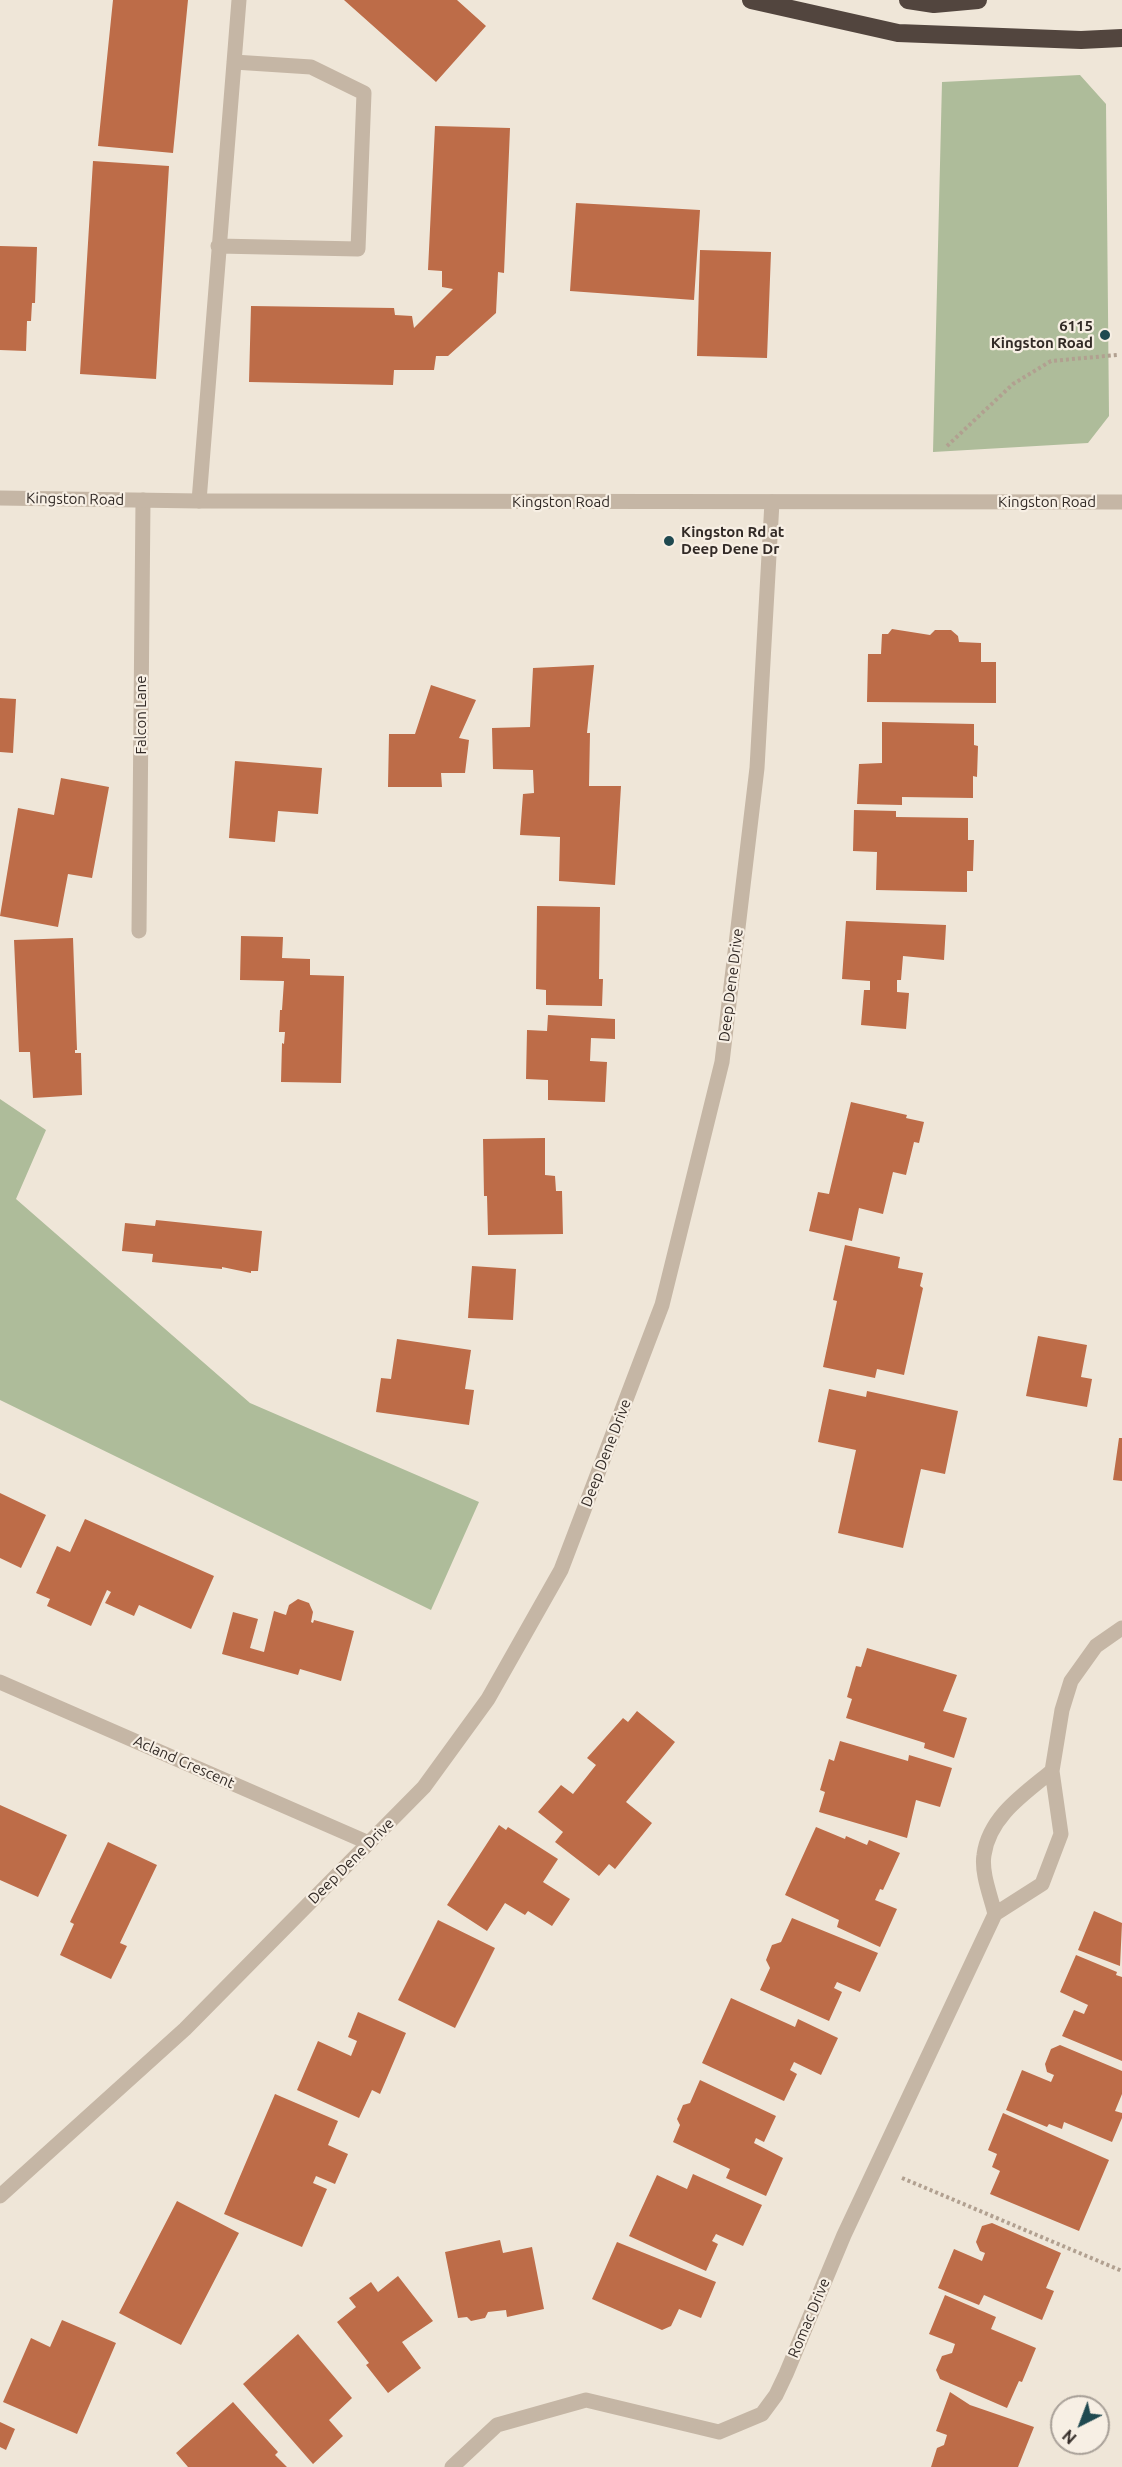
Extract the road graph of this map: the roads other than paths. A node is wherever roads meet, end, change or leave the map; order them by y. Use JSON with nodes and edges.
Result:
{"nodes":[{"id":1,"x":239,"y":0,"type":"edge"},
{"id":2,"x":751,"y":0,"type":"edge"},
{"id":3,"x":908,"y":0,"type":"edge"},
{"id":4,"x":978,"y":0,"type":"edge"},
{"id":5,"x":1122,"y":38,"type":"edge"},
{"id":6,"x":234,"y":62,"type":"junction"},
{"id":7,"x":218,"y":246,"type":"junction"},
{"id":8,"x":0,"y":498,"type":"edge"},
{"id":9,"x":143,"y":500,"type":"junction"},
{"id":10,"x":199,"y":501,"type":"junction"},
{"id":11,"x":772,"y":502,"type":"junction"},
{"id":12,"x":1122,"y":502,"type":"edge"},
{"id":13,"x":139,"y":931,"type":"dead end"},
{"id":14,"x":1122,"y":1628,"type":"edge"},
{"id":15,"x":0,"y":1682,"type":"edge"},
{"id":16,"x":1052,"y":1771,"type":"junction"},
{"id":17,"x":369,"y":1843,"type":"junction"},
{"id":18,"x":995,"y":1914,"type":"junction"},
{"id":19,"x":0,"y":2196,"type":"edge"},
{"id":20,"x":452,"y":2467,"type":"edge"}],
"edges":[{"from":1,"to":6,"type":"street"},
{"from":2,"to":5,"type":"highway"},
{"from":3,"to":4,"type":"highway"},
{"from":6,"to":7,"type":"street"},
{"from":6,"to":7,"type":"street"},
{"from":7,"to":10,"type":"street"},
{"from":8,"to":9,"type":"street","name":"Kingston Road"},
{"from":9,"to":10,"type":"street","name":"Kingston Road"},
{"from":9,"to":13,"type":"street","name":"Falcon Lane"},
{"from":10,"to":11,"type":"street","name":"Kingston Road"},
{"from":11,"to":12,"type":"street","name":"Kingston Road"},
{"from":11,"to":17,"type":"street","name":"Deep Dene Drive"},
{"from":14,"to":16,"type":"street"},
{"from":15,"to":17,"type":"street","name":"Acland Crescent"},
{"from":16,"to":18,"type":"street"},
{"from":16,"to":18,"type":"street"},
{"from":17,"to":19,"type":"street","name":"Deep Dene Drive"},
{"from":18,"to":20,"type":"street","name":"Romac Drive"}]}
